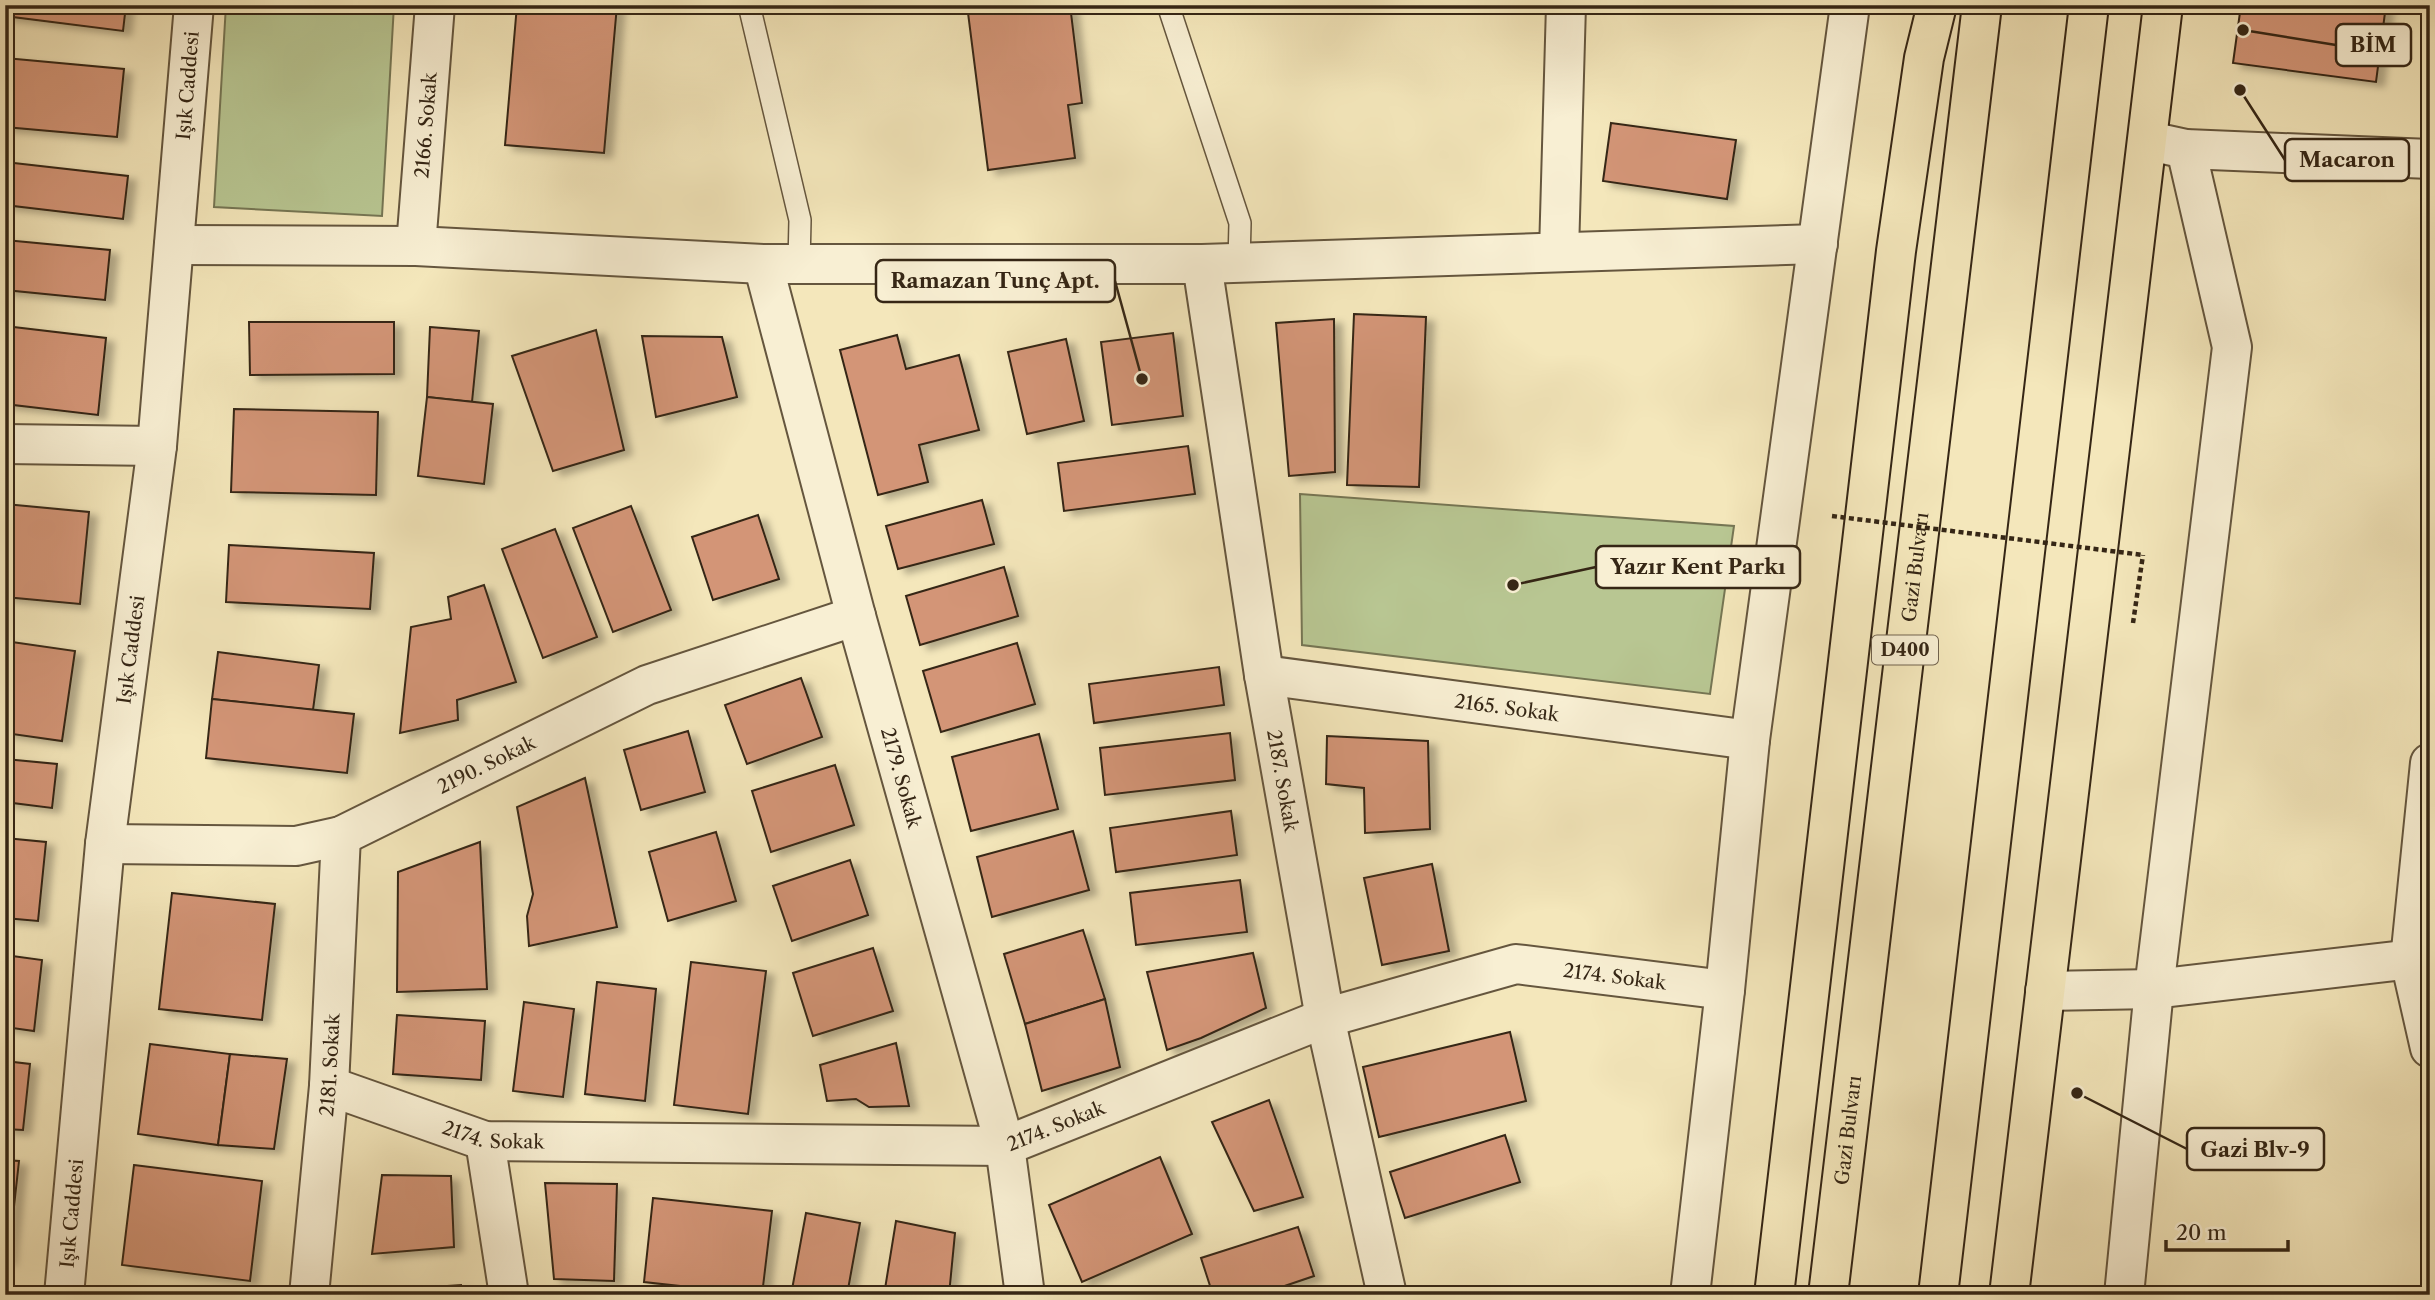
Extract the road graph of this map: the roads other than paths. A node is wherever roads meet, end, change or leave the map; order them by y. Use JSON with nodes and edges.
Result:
{"nodes":[{"id":1,"x":194,"y":5,"type":"edge"},
{"id":2,"x":435,"y":5,"type":"edge"},
{"id":3,"x":750,"y":5,"type":"edge"},
{"id":4,"x":1168,"y":5,"type":"edge"},
{"id":5,"x":1566,"y":5,"type":"edge"},
{"id":6,"x":1850,"y":5,"type":"edge"},
{"id":7,"x":1937,"y":5,"type":"edge"},
{"id":8,"x":1982,"y":5,"type":"edge"},
{"id":9,"x":2089,"y":5,"type":"edge"},
{"id":10,"x":2163,"y":5,"type":"edge"},
{"id":11,"x":2146,"y":140,"type":"junction"},
{"id":12,"x":2186,"y":149,"type":"junction"},
{"id":13,"x":2430,"y":159,"type":"edge"},
{"id":14,"x":1818,"y":244,"type":"junction"},
{"id":15,"x":174,"y":245,"type":"junction"},
{"id":16,"x":415,"y":246,"type":"junction"},
{"id":17,"x":1559,"y":252,"type":"junction"},
{"id":18,"x":1240,"y":263,"type":"junction"},
{"id":19,"x":781,"y":264,"type":"junction"},
{"id":20,"x":1202,"y":264,"type":"junction"},
{"id":21,"x":5,"y":443,"type":"edge"},
{"id":22,"x":157,"y":446,"type":"junction"},
{"id":23,"x":856,"y":615,"type":"junction"},
{"id":24,"x":1264,"y":675,"type":"junction"},
{"id":25,"x":1750,"y":740,"type":"junction"},
{"id":26,"x":2430,"y":764,"type":"edge"},
{"id":27,"x":341,"y":836,"type":"junction"},
{"id":28,"x":105,"y":844,"type":"junction"},
{"id":29,"x":2420,"y":959,"type":"edge"},
{"id":30,"x":2154,"y":989,"type":"junction"},
{"id":31,"x":1725,"y":990,"type":"junction"},
{"id":32,"x":2045,"y":991,"type":"junction"},
{"id":33,"x":1325,"y":1017,"type":"junction"},
{"id":34,"x":2430,"y":1048,"type":"edge"},
{"id":35,"x":329,"y":1086,"type":"junction"},
{"id":36,"x":485,"y":1141,"type":"junction"},
{"id":37,"x":1005,"y":1146,"type":"junction"},
{"id":38,"x":64,"y":1295,"type":"edge"},
{"id":39,"x":309,"y":1295,"type":"edge"},
{"id":40,"x":509,"y":1295,"type":"edge"},
{"id":41,"x":1026,"y":1295,"type":"edge"},
{"id":42,"x":1387,"y":1295,"type":"edge"},
{"id":43,"x":1690,"y":1295,"type":"edge"},
{"id":44,"x":1773,"y":1295,"type":"edge"},
{"id":45,"x":1828,"y":1295,"type":"edge"},
{"id":46,"x":1938,"y":1295,"type":"edge"},
{"id":47,"x":2009,"y":1295,"type":"edge"},
{"id":48,"x":2123,"y":1295,"type":"edge"}],
"edges":[{"from":1,"to":15,"type":"street","name":"Işık Caddesi"},
{"from":2,"to":16,"type":"street","name":"2166. Sokak"},
{"from":3,"to":19,"type":"lane"},
{"from":4,"to":18,"type":"lane"},
{"from":5,"to":17,"type":"street"},
{"from":6,"to":14,"type":"street"},
{"from":7,"to":44,"type":"highway"},
{"from":8,"to":45,"type":"highway","name":"Gazi Bulvarı","number":"D400"},
{"from":9,"to":46,"type":"highway"},
{"from":10,"to":11,"type":"highway"},
{"from":11,"to":12,"type":"street"},
{"from":11,"to":32,"type":"highway"},
{"from":12,"to":13,"type":"street"},
{"from":12,"to":30,"type":"street"},
{"from":14,"to":17,"type":"street"},
{"from":14,"to":25,"type":"street"},
{"from":15,"to":16,"type":"street"},
{"from":15,"to":22,"type":"street","name":"Işık Caddesi"},
{"from":16,"to":19,"type":"street"},
{"from":17,"to":18,"type":"street"},
{"from":18,"to":20,"type":"street"},
{"from":19,"to":20,"type":"street"},
{"from":19,"to":23,"type":"street","name":"2179. Sokak"},
{"from":20,"to":24,"type":"street","name":"2187. Sokak"},
{"from":21,"to":22,"type":"street"},
{"from":22,"to":28,"type":"street","name":"Işık Caddesi"},
{"from":23,"to":27,"type":"street","name":"2190. Sokak"},
{"from":23,"to":37,"type":"street","name":"2179. Sokak"},
{"from":24,"to":25,"type":"street","name":"2165. Sokak"},
{"from":24,"to":33,"type":"street","name":"2187. Sokak"},
{"from":25,"to":31,"type":"street"},
{"from":26,"to":29,"type":"street"},
{"from":27,"to":28,"type":"street","name":"2190. Sokak"},
{"from":27,"to":35,"type":"street","name":"2181. Sokak"},
{"from":28,"to":38,"type":"street","name":"Işık Caddesi"},
{"from":29,"to":30,"type":"street"},
{"from":29,"to":34,"type":"street"},
{"from":30,"to":32,"type":"street"},
{"from":30,"to":48,"type":"street"},
{"from":31,"to":33,"type":"street","name":"2174. Sokak"},
{"from":31,"to":43,"type":"street"},
{"from":32,"to":47,"type":"highway"},
{"from":33,"to":37,"type":"street","name":"2174. Sokak"},
{"from":33,"to":42,"type":"street","name":"2187. Sokak"},
{"from":35,"to":36,"type":"street","name":"2174. Sokak"},
{"from":35,"to":39,"type":"street","name":"2181. Sokak"},
{"from":36,"to":37,"type":"street","name":"2174. Sokak"},
{"from":36,"to":40,"type":"street"},
{"from":37,"to":41,"type":"street","name":"2179. Sokak"}]}
